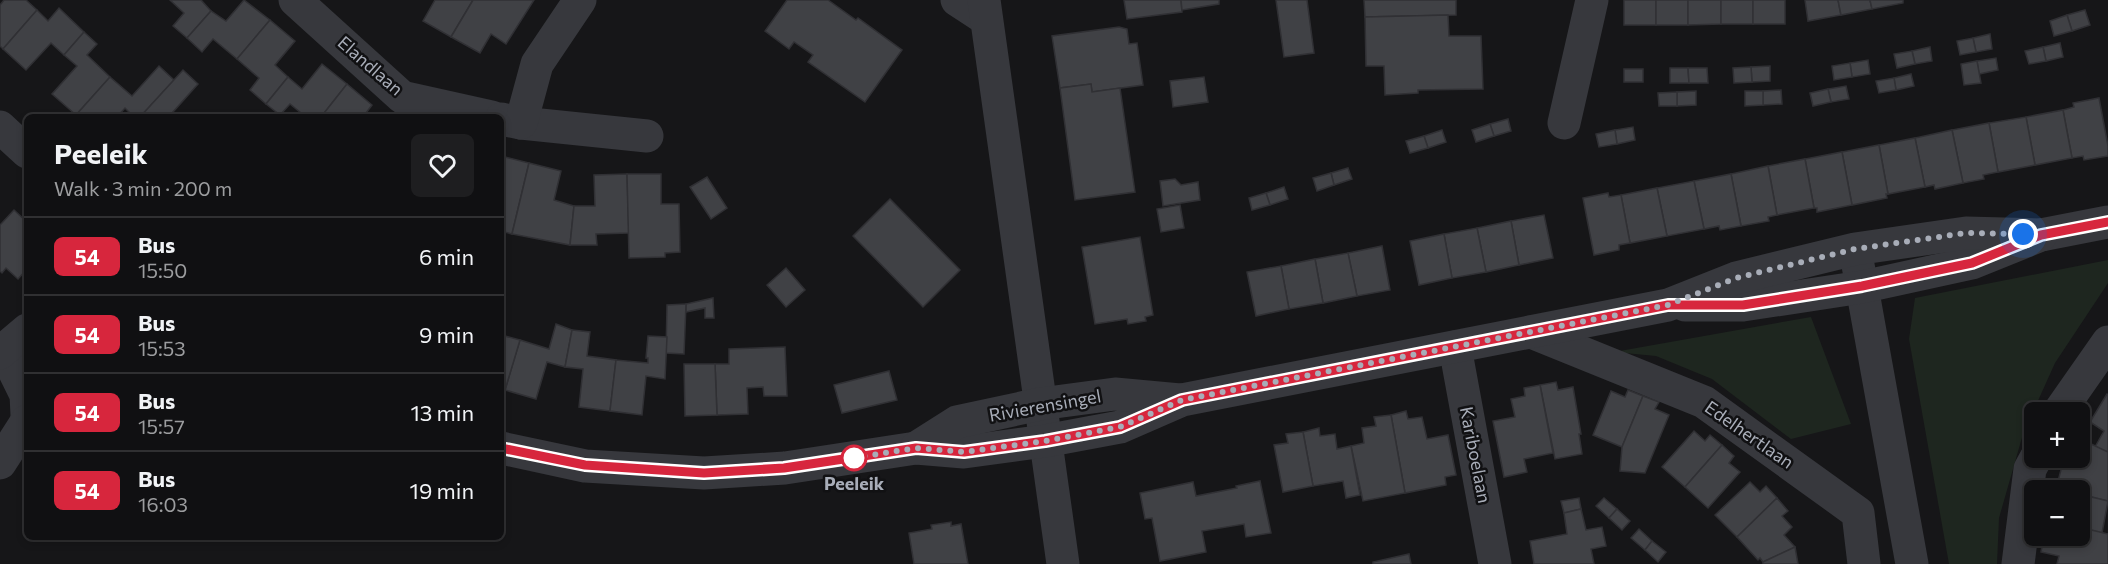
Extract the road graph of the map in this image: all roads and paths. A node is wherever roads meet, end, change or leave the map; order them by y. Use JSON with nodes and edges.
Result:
{"nodes":[{"id":1,"x":295,"y":0,"type":"edge"},
{"id":2,"x":580,"y":0,"type":"edge"},
{"id":3,"x":957,"y":0,"type":"edge"},
{"id":4,"x":1592,"y":0,"type":"edge"},
{"id":5,"x":985,"y":9,"type":"edge"},
{"id":6,"x":478,"y":114,"type":"edge"},
{"id":7,"x":505,"y":120,"type":"edge"},
{"id":8,"x":1564,"y":123,"type":"dead end"},
{"id":9,"x":0,"y":127,"type":"edge"},
{"id":10,"x":647,"y":136,"type":"dead end"},
{"id":11,"x":24,"y":149,"type":"edge"},
{"id":12,"x":2108,"y":222,"type":"edge"},
{"id":13,"x":2041,"y":235,"type":"junction"},
{"id":14,"x":1855,"y":249,"type":"junction"},
{"id":15,"x":1862,"y":286,"type":"junction"},
{"id":16,"x":1668,"y":305,"type":"junction"},
{"id":17,"x":1531,"y":332,"type":"junction"},
{"id":18,"x":2108,"y":342,"type":"edge"},
{"id":19,"x":10,"y":344,"type":"edge"},
{"id":20,"x":1455,"y":347,"type":"junction"},
{"id":21,"x":24,"y":389,"type":"edge"},
{"id":22,"x":1182,"y":400,"type":"junction"},
{"id":23,"x":2066,"y":402,"type":"edge"},
{"id":24,"x":1040,"y":404,"type":"junction"},
{"id":25,"x":24,"y":426,"type":"edge"},
{"id":26,"x":1045,"y":441,"type":"junction"},
{"id":27,"x":916,"y":448,"type":"junction"},
{"id":28,"x":504,"y":449,"type":"edge"},
{"id":29,"x":0,"y":463,"type":"edge"},
{"id":30,"x":2031,"y":468,"type":"edge"},
{"id":31,"x":1895,"y":474,"type":"junction"},
{"id":32,"x":1858,"y":513,"type":"junction"},
{"id":33,"x":1063,"y":564,"type":"edge"},
{"id":34,"x":1496,"y":564,"type":"edge"},
{"id":35,"x":1864,"y":564,"type":"edge"},
{"id":36,"x":1912,"y":564,"type":"edge"},
{"id":37,"x":2018,"y":564,"type":"edge"}],
"edges":[{"from":1,"to":6,"type":"street","name":"Elandlaan"},
{"from":2,"to":7,"type":"street"},
{"from":3,"to":5,"type":"street"},
{"from":4,"to":8,"type":"street"},
{"from":5,"to":24,"type":"street"},
{"from":7,"to":10,"type":"street","name":"Elandlaan"},
{"from":9,"to":11,"type":"street"},
{"from":12,"to":13,"type":"street","name":"Rivierensingel"},
{"from":13,"to":14,"type":"street","name":"Rivierensingel"},
{"from":13,"to":15,"type":"street","name":"Rivierensingel"},
{"from":14,"to":15,"type":"street"},
{"from":14,"to":16,"type":"street","name":"Rivierensingel"},
{"from":15,"to":16,"type":"street","name":"Rivierensingel"},
{"from":15,"to":31,"type":"street"},
{"from":16,"to":17,"type":"street","name":"Rivierensingel"},
{"from":17,"to":20,"type":"street","name":"Rivierensingel"},
{"from":17,"to":32,"type":"street","name":"Edelhertlaan"},
{"from":18,"to":23,"type":"street"},
{"from":19,"to":21,"type":"street"},
{"from":20,"to":22,"type":"street","name":"Rivierensingel"},
{"from":20,"to":34,"type":"street","name":"Kariboelaan"},
{"from":22,"to":24,"type":"street","name":"Rivierensingel"},
{"from":22,"to":26,"type":"street","name":"Rivierensingel"},
{"from":24,"to":26,"type":"street"},
{"from":24,"to":27,"type":"street","name":"Rivierensingel"},
{"from":25,"to":29,"type":"street"},
{"from":26,"to":27,"type":"street","name":"Rivierensingel"},
{"from":26,"to":33,"type":"street"},
{"from":27,"to":28,"type":"street","name":"Rivierensingel"},
{"from":30,"to":37,"type":"street"},
{"from":31,"to":32,"type":"street"},
{"from":31,"to":36,"type":"street"},
{"from":32,"to":35,"type":"street"}]}
